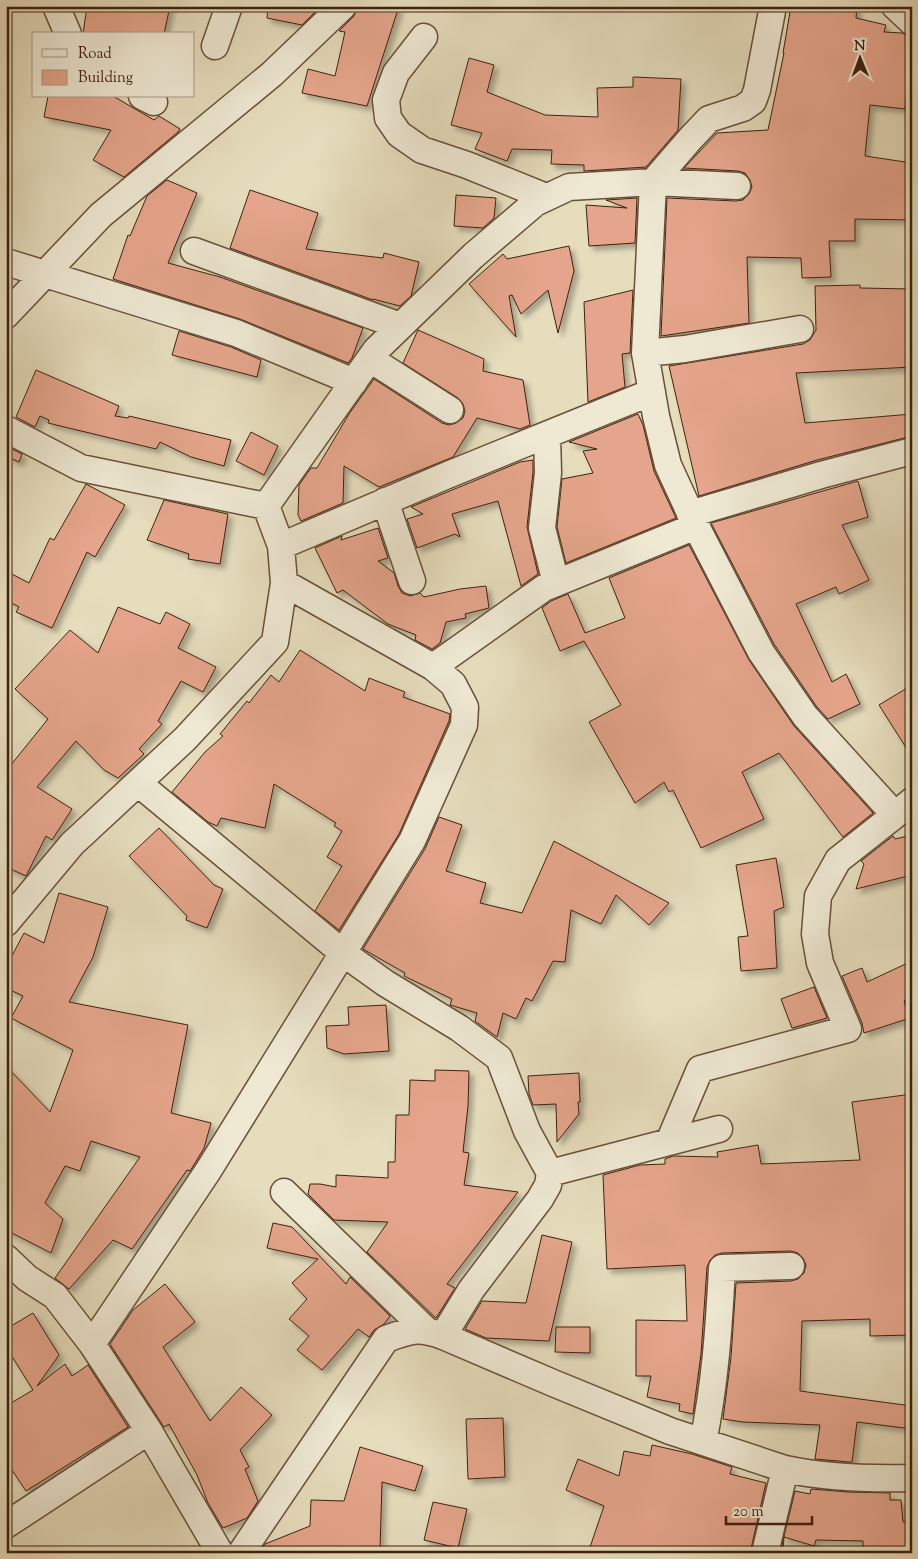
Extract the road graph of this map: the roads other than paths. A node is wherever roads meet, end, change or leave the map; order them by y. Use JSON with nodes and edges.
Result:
{"nodes":[{"id":1,"x":56,"y":6,"type":"edge"},
{"id":2,"x":229,"y":6,"type":"edge"},
{"id":3,"x":343,"y":6,"type":"edge"},
{"id":4,"x":773,"y":6,"type":"edge"},
{"id":5,"x":895,"y":6,"type":"edge"},
{"id":6,"x":912,"y":22,"type":"edge"},
{"id":7,"x":67,"y":32,"type":"edge"},
{"id":8,"x":424,"y":37,"type":"dead end"},
{"id":9,"x":215,"y":46,"type":"dead end"},
{"id":10,"x":653,"y":182,"type":"junction"},
{"id":11,"x":737,"y":186,"type":"dead end"},
{"id":12,"x":546,"y":198,"type":"junction"},
{"id":13,"x":194,"y":251,"type":"dead end"},
{"id":14,"x":6,"y":262,"type":"edge"},
{"id":15,"x":45,"y":273,"type":"junction"},
{"id":16,"x":6,"y":315,"type":"edge"},
{"id":17,"x":400,"y":326,"type":"junction"},
{"id":18,"x":800,"y":329,"type":"dead end"},
{"id":19,"x":645,"y":353,"type":"junction"},
{"id":20,"x":370,"y":359,"type":"junction"},
{"id":21,"x":354,"y":382,"type":"junction"},
{"id":22,"x":652,"y":392,"type":"junction"},
{"id":23,"x":450,"y":410,"type":"dead end"},
{"id":24,"x":6,"y":428,"type":"edge"},
{"id":25,"x":547,"y":436,"type":"junction"},
{"id":26,"x":912,"y":451,"type":"edge"},
{"id":27,"x":385,"y":502,"type":"junction"},
{"id":28,"x":266,"y":506,"type":"junction"},
{"id":29,"x":693,"y":520,"type":"junction"},
{"id":30,"x":281,"y":546,"type":"junction"},
{"id":31,"x":412,"y":581,"type":"dead end"},
{"id":32,"x":284,"y":583,"type":"junction"},
{"id":33,"x":556,"y":583,"type":"junction"},
{"id":34,"x":433,"y":667,"type":"junction"},
{"id":35,"x":138,"y":783,"type":"junction"},
{"id":36,"x":903,"y":808,"type":"edge"},
{"id":37,"x":6,"y":923,"type":"edge"},
{"id":38,"x":343,"y":953,"type":"junction"},
{"id":39,"x":720,"y":1129,"type":"dead end"},
{"id":40,"x":669,"y":1142,"type":"junction"},
{"id":41,"x":550,"y":1173,"type":"junction"},
{"id":42,"x":284,"y":1192,"type":"dead end"},
{"id":43,"x":6,"y":1258,"type":"edge"},
{"id":44,"x":791,"y":1266,"type":"dead end"},
{"id":45,"x":435,"y":1333,"type":"junction"},
{"id":46,"x":92,"y":1344,"type":"junction"},
{"id":47,"x":149,"y":1431,"type":"junction"},
{"id":48,"x":703,"y":1442,"type":"junction"},
{"id":49,"x":786,"y":1470,"type":"junction"},
{"id":50,"x":912,"y":1478,"type":"edge"},
{"id":51,"x":6,"y":1525,"type":"edge"},
{"id":52,"x":220,"y":1553,"type":"edge"},
{"id":53,"x":241,"y":1553,"type":"edge"},
{"id":54,"x":765,"y":1553,"type":"edge"}],
"edges":[{"from":1,"to":7,"type":"street"},
{"from":2,"to":9,"type":"street"},
{"from":3,"to":15,"type":"street"},
{"from":4,"to":10,"type":"street"},
{"from":5,"to":6,"type":"street"},
{"from":8,"to":12,"type":"street"},
{"from":10,"to":11,"type":"street"},
{"from":10,"to":12,"type":"street"},
{"from":10,"to":19,"type":"street"},
{"from":12,"to":17,"type":"street"},
{"from":13,"to":17,"type":"street"},
{"from":14,"to":15,"type":"street"},
{"from":15,"to":16,"type":"street"},
{"from":15,"to":21,"type":"street"},
{"from":17,"to":20,"type":"street"},
{"from":18,"to":19,"type":"street"},
{"from":19,"to":22,"type":"street"},
{"from":20,"to":21,"type":"street"},
{"from":20,"to":23,"type":"street"},
{"from":21,"to":28,"type":"street"},
{"from":22,"to":25,"type":"street"},
{"from":22,"to":29,"type":"street"},
{"from":24,"to":28,"type":"street"},
{"from":25,"to":27,"type":"street"},
{"from":25,"to":33,"type":"street"},
{"from":26,"to":29,"type":"street"},
{"from":27,"to":30,"type":"street"},
{"from":27,"to":31,"type":"street"},
{"from":28,"to":30,"type":"street"},
{"from":29,"to":33,"type":"street"},
{"from":29,"to":36,"type":"street"},
{"from":30,"to":32,"type":"street"},
{"from":32,"to":34,"type":"street"},
{"from":32,"to":35,"type":"street"},
{"from":33,"to":34,"type":"street"},
{"from":34,"to":38,"type":"street"},
{"from":35,"to":37,"type":"street"},
{"from":35,"to":38,"type":"street"},
{"from":36,"to":40,"type":"street"},
{"from":38,"to":41,"type":"street"},
{"from":38,"to":46,"type":"street"},
{"from":39,"to":40,"type":"street"},
{"from":40,"to":41,"type":"street"},
{"from":41,"to":45,"type":"street"},
{"from":42,"to":45,"type":"street"},
{"from":43,"to":46,"type":"street"},
{"from":44,"to":48,"type":"street"},
{"from":45,"to":48,"type":"street"},
{"from":45,"to":53,"type":"street"},
{"from":46,"to":47,"type":"street"},
{"from":47,"to":51,"type":"street"},
{"from":47,"to":52,"type":"street"},
{"from":48,"to":49,"type":"street"},
{"from":49,"to":50,"type":"street"},
{"from":49,"to":54,"type":"street"}]}
